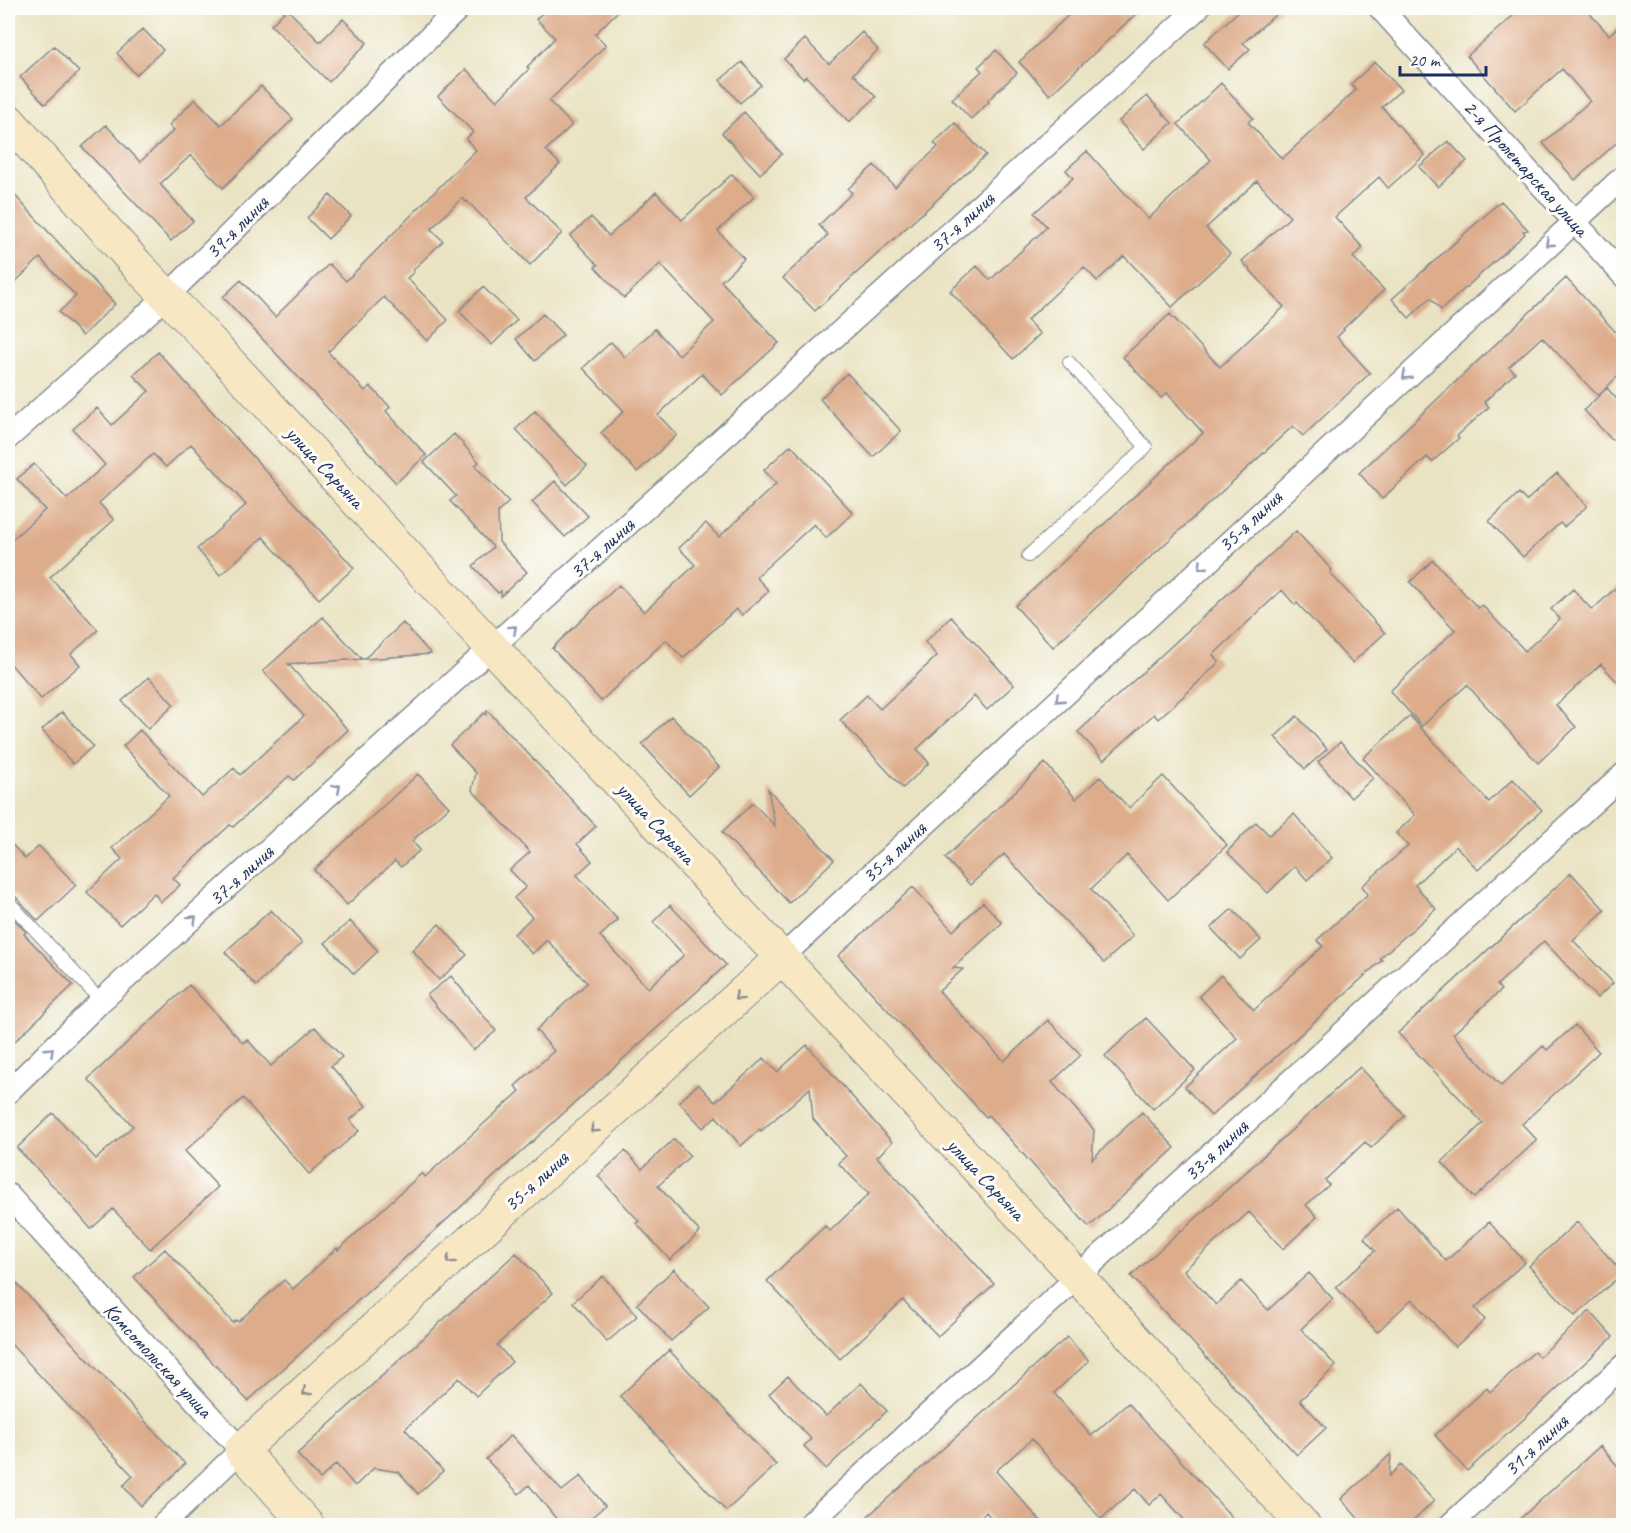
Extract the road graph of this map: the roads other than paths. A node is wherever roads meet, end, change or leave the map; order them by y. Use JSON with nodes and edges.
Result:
{"nodes":[{"id":1,"x":459,"y":8,"type":"edge"},
{"id":2,"x":1198,"y":8,"type":"edge"},
{"id":3,"x":1380,"y":8,"type":"edge"},
{"id":4,"x":8,"y":120,"type":"edge"},
{"id":5,"x":1623,"y":176,"type":"edge"},
{"id":6,"x":1574,"y":221,"type":"junction"},
{"id":7,"x":1623,"y":276,"type":"edge"},
{"id":8,"x":166,"y":297,"type":"junction"},
{"id":9,"x":1069,"y":362,"type":"dead end"},
{"id":10,"x":8,"y":438,"type":"edge"},
{"id":11,"x":1028,"y":556,"type":"dead end"},
{"id":12,"x":492,"y":648,"type":"junction"},
{"id":13,"x":1623,"y":774,"type":"edge"},
{"id":14,"x":8,"y":901,"type":"edge"},
{"id":15,"x":781,"y":957,"type":"junction"},
{"id":16,"x":101,"y":1001,"type":"junction"},
{"id":17,"x":8,"y":1092,"type":"edge"},
{"id":18,"x":8,"y":1195,"type":"edge"},
{"id":19,"x":1078,"y":1277,"type":"junction"},
{"id":20,"x":1623,"y":1365,"type":"edge"},
{"id":21,"x":242,"y":1450,"type":"junction"},
{"id":22,"x":162,"y":1526,"type":"edge"},
{"id":23,"x":308,"y":1526,"type":"edge"},
{"id":24,"x":807,"y":1526,"type":"edge"},
{"id":25,"x":1304,"y":1526,"type":"edge"},
{"id":26,"x":1449,"y":1526,"type":"edge"}],
"edges":[{"from":1,"to":8,"type":"street","name":"39-я линия"},
{"from":12,"to":2,"type":"street","name":"37-я линия","one_way":true},
{"from":3,"to":6,"type":"street","name":"2-я Пролетарская улица"},
{"from":4,"to":8,"type":"main road","name":"улица Сарьяна"},
{"from":5,"to":6,"type":"street","name":"35-я линия"},
{"from":6,"to":7,"type":"street","name":"2-я Пролетарская улица"},
{"from":6,"to":15,"type":"street","name":"35-я линия","one_way":true},
{"from":8,"to":10,"type":"street","name":"39-я линия"},
{"from":8,"to":12,"type":"main road","name":"улица Сарьяна"},
{"from":9,"to":11,"type":"lane"},
{"from":12,"to":15,"type":"main road","name":"улица Сарьяна"},
{"from":16,"to":12,"type":"street","name":"37-я линия","one_way":true},
{"from":13,"to":19,"type":"street","name":"33-я линия"},
{"from":14,"to":16,"type":"lane"},
{"from":15,"to":19,"type":"main road","name":"улица Сарьяна"},
{"from":15,"to":21,"type":"main road","name":"35-я линия","one_way":true},
{"from":17,"to":16,"type":"street","name":"37-я линия","one_way":true},
{"from":18,"to":21,"type":"street","name":"Комсомольская улица"},
{"from":19,"to":24,"type":"street","name":"33-я линия"},
{"from":19,"to":25,"type":"main road","name":"улица Сарьяна"},
{"from":20,"to":26,"type":"street","name":"31-я линия"},
{"from":21,"to":22,"type":"street","name":"35-я линия"},
{"from":21,"to":23,"type":"main road","name":"Комсомольская улица"}]}
